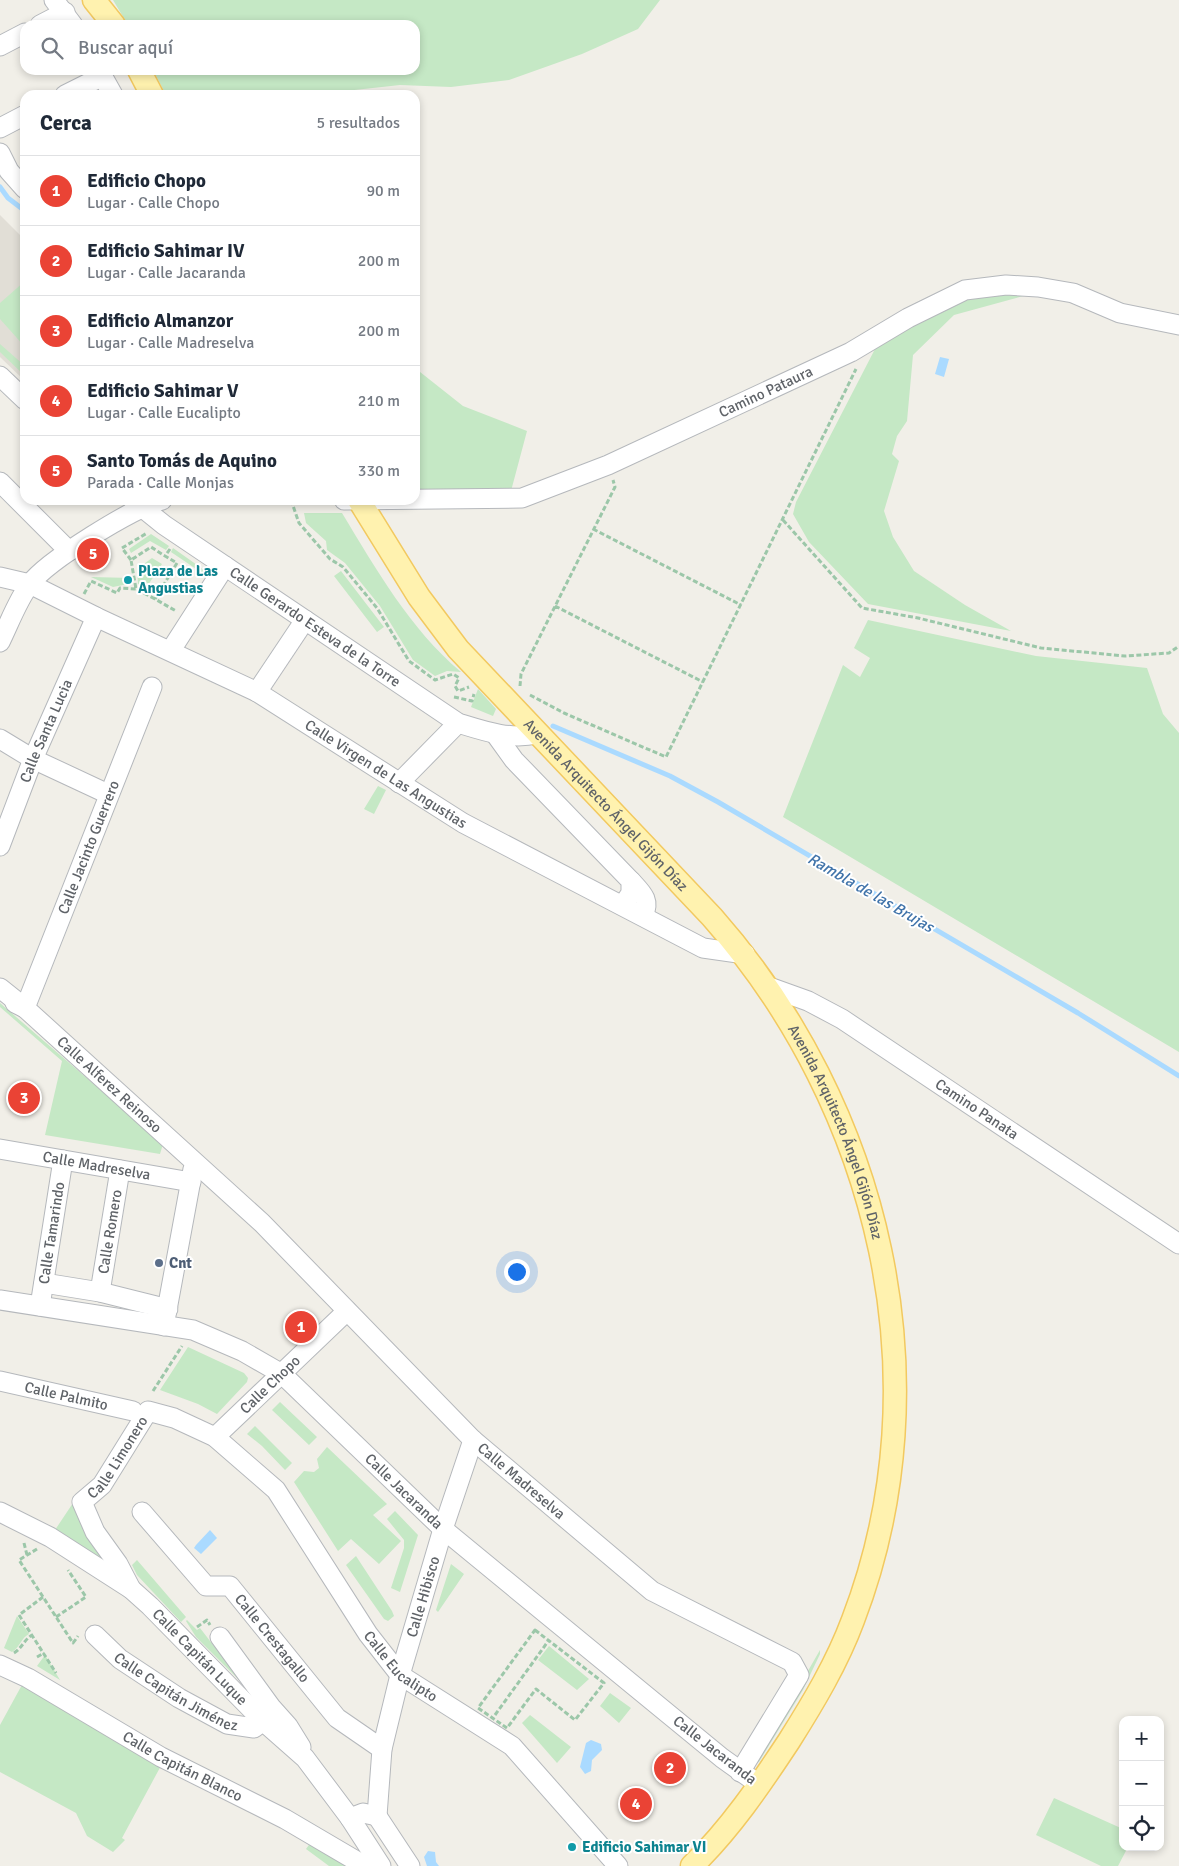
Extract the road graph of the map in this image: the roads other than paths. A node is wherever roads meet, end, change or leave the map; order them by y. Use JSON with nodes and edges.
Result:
{"nodes":[{"id":1,"x":94,"y":0,"type":"edge"},
{"id":2,"x":64,"y":12,"type":"edge"},
{"id":3,"x":49,"y":20,"type":"edge"},
{"id":4,"x":110,"y":20,"type":"edge"},
{"id":5,"x":20,"y":36,"type":"edge"},
{"id":6,"x":0,"y":46,"type":"edge"},
{"id":7,"x":98,"y":75,"type":"edge"},
{"id":8,"x":102,"y":75,"type":"edge"},
{"id":9,"x":142,"y":75,"type":"edge"},
{"id":10,"x":73,"y":90,"type":"edge"},
{"id":11,"x":110,"y":90,"type":"edge"},
{"id":12,"x":149,"y":90,"type":"edge"},
{"id":13,"x":20,"y":118,"type":"edge"},
{"id":14,"x":0,"y":128,"type":"edge"},
{"id":15,"x":0,"y":153,"type":"edge"},
{"id":16,"x":20,"y":183,"type":"edge"},
{"id":17,"x":1179,"y":325,"type":"edge"},
{"id":18,"x":0,"y":376,"type":"edge"},
{"id":19,"x":20,"y":395,"type":"edge"},
{"id":20,"x":0,"y":482,"type":"edge"},
{"id":21,"x":420,"y":499,"type":"edge"},
{"id":22,"x":20,"y":502,"type":"edge"},
{"id":23,"x":23,"y":505,"type":"edge"},
{"id":24,"x":136,"y":505,"type":"edge"},
{"id":25,"x":138,"y":505,"type":"edge"},
{"id":26,"x":357,"y":505,"type":"edge"},
{"id":27,"x":69,"y":551,"type":"junction"},
{"id":28,"x":225,"y":566,"type":"junction"},
{"id":29,"x":0,"y":577,"type":"edge"},
{"id":30,"x":30,"y":584,"type":"junction"},
{"id":31,"x":96,"y":617,"type":"junction"},
{"id":32,"x":305,"y":620,"type":"junction"},
{"id":33,"x":0,"y":642,"type":"edge"},
{"id":34,"x":175,"y":643,"type":"junction"},
{"id":35,"x":152,"y":687,"type":"dead end"},
{"id":36,"x":257,"y":692,"type":"junction"},
{"id":37,"x":458,"y":723,"type":"junction"},
{"id":38,"x":537,"y":734,"type":"junction"},
{"id":39,"x":496,"y":735,"type":"junction"},
{"id":40,"x":0,"y":739,"type":"edge"},
{"id":41,"x":33,"y":759,"type":"junction"},
{"id":42,"x":398,"y":783,"type":"junction"},
{"id":43,"x":108,"y":794,"type":"junction"},
{"id":44,"x":0,"y":846,"type":"edge"},
{"id":45,"x":631,"y":881,"type":"junction"},
{"id":46,"x":623,"y":905,"type":"junction"},
{"id":47,"x":643,"y":916,"type":"junction"},
{"id":48,"x":712,"y":917,"type":"junction"},
{"id":49,"x":686,"y":940,"type":"junction"},
{"id":50,"x":745,"y":954,"type":"junction"},
{"id":51,"x":769,"y":987,"type":"junction"},
{"id":52,"x":0,"y":988,"type":"edge"},
{"id":53,"x":0,"y":995,"type":"edge"},
{"id":54,"x":25,"y":1008,"type":"junction"},
{"id":55,"x":0,"y":1149,"type":"edge"},
{"id":56,"x":63,"y":1160,"type":"junction"},
{"id":57,"x":195,"y":1161,"type":"junction"},
{"id":58,"x":120,"y":1170,"type":"junction"},
{"id":59,"x":191,"y":1182,"type":"junction"},
{"id":60,"x":1179,"y":1244,"type":"edge"},
{"id":61,"x":44,"y":1283,"type":"junction"},
{"id":62,"x":100,"y":1292,"type":"junction"},
{"id":63,"x":0,"y":1300,"type":"edge"},
{"id":64,"x":40,"y":1306,"type":"junction"},
{"id":65,"x":347,"y":1310,"type":"junction"},
{"id":66,"x":166,"y":1317,"type":"junction"},
{"id":67,"x":282,"y":1374,"type":"junction"},
{"id":68,"x":0,"y":1381,"type":"edge"},
{"id":69,"x":132,"y":1411,"type":"dead end"},
{"id":70,"x":215,"y":1436,"type":"junction"},
{"id":71,"x":473,"y":1440,"type":"junction"},
{"id":72,"x":0,"y":1512,"type":"edge"},
{"id":73,"x":142,"y":1512,"type":"dead end"},
{"id":74,"x":443,"y":1529,"type":"junction"},
{"id":75,"x":131,"y":1589,"type":"junction"},
{"id":76,"x":95,"y":1635,"type":"dead end"},
{"id":77,"x":220,"y":1637,"type":"dead end"},
{"id":78,"x":0,"y":1665,"type":"edge"},
{"id":79,"x":400,"y":1675,"type":"junction"},
{"id":80,"x":263,"y":1721,"type":"junction"},
{"id":81,"x":382,"y":1749,"type":"junction"},
{"id":82,"x":305,"y":1758,"type":"junction"},
{"id":83,"x":740,"y":1772,"type":"junction"},
{"id":84,"x":760,"y":1785,"type":"junction"},
{"id":85,"x":377,"y":1816,"type":"junction"},
{"id":86,"x":350,"y":1818,"type":"junction"},
{"id":87,"x":365,"y":1866,"type":"edge"},
{"id":88,"x":381,"y":1866,"type":"edge"},
{"id":89,"x":410,"y":1866,"type":"edge"},
{"id":90,"x":618,"y":1866,"type":"edge"},
{"id":91,"x":692,"y":1866,"type":"edge"}],
"edges":[{"from":1,"to":4,"type":"main road"},
{"from":2,"to":3,"type":"street"},
{"from":5,"to":6,"type":"street"},
{"from":7,"to":10,"type":"street"},
{"from":8,"to":11,"type":"street"},
{"from":9,"to":12,"type":"main road"},
{"from":13,"to":14,"type":"street"},
{"from":15,"to":16,"type":"street"},
{"from":17,"to":21,"type":"street","name":"Camino Pataura"},
{"from":18,"to":19,"type":"street"},
{"from":20,"to":22,"type":"street"},
{"from":23,"to":27,"type":"street"},
{"from":24,"to":27,"type":"street"},
{"from":25,"to":28,"type":"street","name":"Calle Gerardo Esteva de la Torre"},
{"from":26,"to":38,"type":"main road","name":"Avenida Arquitecto Ángel Gijón Díaz"},
{"from":27,"to":30,"type":"street"},
{"from":28,"to":32,"type":"street","name":"Calle Gerardo Esteva de la Torre"},
{"from":28,"to":34,"type":"street"},
{"from":29,"to":30,"type":"street","name":"Calle Virgen de Las Angustias"},
{"from":30,"to":31,"type":"street","name":"Calle Virgen de Las Angustias"},
{"from":30,"to":33,"type":"street"},
{"from":31,"to":34,"type":"street","name":"Calle Virgen de Las Angustias"},
{"from":31,"to":41,"type":"street","name":"Calle Santa Lucia"},
{"from":32,"to":36,"type":"street"},
{"from":32,"to":37,"type":"street","name":"Calle Gerardo Esteva de la Torre"},
{"from":34,"to":36,"type":"street","name":"Calle Virgen de Las Angustias"},
{"from":35,"to":43,"type":"street","name":"Calle Jacinto Guerrero"},
{"from":36,"to":42,"type":"street","name":"Calle Virgen de Las Angustias"},
{"from":37,"to":39,"type":"street","name":"Calle Gerardo Esteva de la Torre"},
{"from":37,"to":42,"type":"street"},
{"from":38,"to":39,"type":"street","name":"Calle Gerardo Esteva de la Torre"},
{"from":38,"to":48,"type":"main road","name":"Avenida Arquitecto Ángel Gijón Díaz"},
{"from":39,"to":45,"type":"street"},
{"from":40,"to":41,"type":"street"},
{"from":41,"to":43,"type":"street"},
{"from":41,"to":44,"type":"street","name":"Calle Santa Lucia"},
{"from":42,"to":46,"type":"street","name":"Calle Virgen de Las Angustias"},
{"from":43,"to":54,"type":"street","name":"Calle Jacinto Guerrero"},
{"from":45,"to":46,"type":"street"},
{"from":45,"to":47,"type":"street"},
{"from":46,"to":47,"type":"street","name":"Calle Virgen de Las Angustias"},
{"from":47,"to":49,"type":"street","name":"Calle Virgen de Las Angustias"},
{"from":48,"to":49,"type":"street"},
{"from":48,"to":50,"type":"main road","name":"Avenida Arquitecto Ángel Gijón Díaz"},
{"from":49,"to":50,"type":"street","name":"Calle Virgen de Las Angustias"},
{"from":50,"to":51,"type":"main road","name":"Avenida Arquitecto Ángel Gijón Díaz"},
{"from":51,"to":60,"type":"street","name":"Camino Panata"},
{"from":51,"to":84,"type":"main road","name":"Avenida Arquitecto Ángel Gijón Díaz"},
{"from":52,"to":54,"type":"street","name":"Calle Alferez Reinoso"},
{"from":53,"to":54,"type":"street","name":"Calle Alferez Reinoso"},
{"from":54,"to":57,"type":"street","name":"Calle Alferez Reinoso"},
{"from":55,"to":56,"type":"street","name":"Calle Madreselva"},
{"from":56,"to":58,"type":"street","name":"Calle Madreselva"},
{"from":56,"to":61,"type":"street","name":"Calle Tamarindo"},
{"from":57,"to":59,"type":"street"},
{"from":57,"to":65,"type":"street","name":"Calle Madreselva"},
{"from":58,"to":59,"type":"street","name":"Calle Madreselva"},
{"from":58,"to":62,"type":"street","name":"Calle Romero"},
{"from":59,"to":66,"type":"street"},
{"from":61,"to":62,"type":"street","name":"Calle Jacaranda"},
{"from":61,"to":64,"type":"street","name":"Calle Tamarindo"},
{"from":62,"to":66,"type":"street","name":"Calle Jacaranda"},
{"from":63,"to":64,"type":"street","name":"Calle Jacaranda"},
{"from":64,"to":66,"type":"street","name":"Calle Jacaranda"},
{"from":65,"to":67,"type":"street","name":"Calle Chopo"},
{"from":65,"to":71,"type":"street","name":"Calle Madreselva"},
{"from":66,"to":67,"type":"street","name":"Calle Jacaranda"},
{"from":67,"to":70,"type":"street","name":"Calle Chopo"},
{"from":67,"to":74,"type":"street","name":"Calle Jacaranda"},
{"from":68,"to":69,"type":"street","name":"Calle Palmito"},
{"from":70,"to":75,"type":"street","name":"Calle Limonero"},
{"from":70,"to":79,"type":"street","name":"Calle Eucalipto"},
{"from":71,"to":74,"type":"street","name":"Calle Hibisco"},
{"from":71,"to":83,"type":"street","name":"Calle Madreselva"},
{"from":72,"to":75,"type":"street","name":"Calle Capitán Luque"},
{"from":73,"to":81,"type":"street","name":"Calle Crestagallo"},
{"from":74,"to":79,"type":"street","name":"Calle Hibisco"},
{"from":74,"to":83,"type":"street","name":"Calle Jacaranda"},
{"from":75,"to":80,"type":"street","name":"Calle Capitán Luque"},
{"from":76,"to":80,"type":"street","name":"Calle Capitán Jiménez"},
{"from":77,"to":82,"type":"street"},
{"from":78,"to":87,"type":"street","name":"Calle Capitán Blanco"},
{"from":79,"to":81,"type":"street","name":"Calle Hibisco"},
{"from":79,"to":90,"type":"street","name":"Calle Eucalipto"},
{"from":80,"to":82,"type":"street","name":"Calle Capitán Luque"},
{"from":81,"to":85,"type":"street","name":"Calle Hibisco"},
{"from":82,"to":86,"type":"street","name":"Calle Capitán Luque"},
{"from":83,"to":84,"type":"street","name":"Calle Jacaranda"},
{"from":84,"to":91,"type":"main road","name":"Avenida Arquitecto Ángel Gijón Díaz"},
{"from":85,"to":86,"type":"street"},
{"from":85,"to":89,"type":"street"},
{"from":86,"to":88,"type":"street","name":"Calle Capitán Luque"}]}
